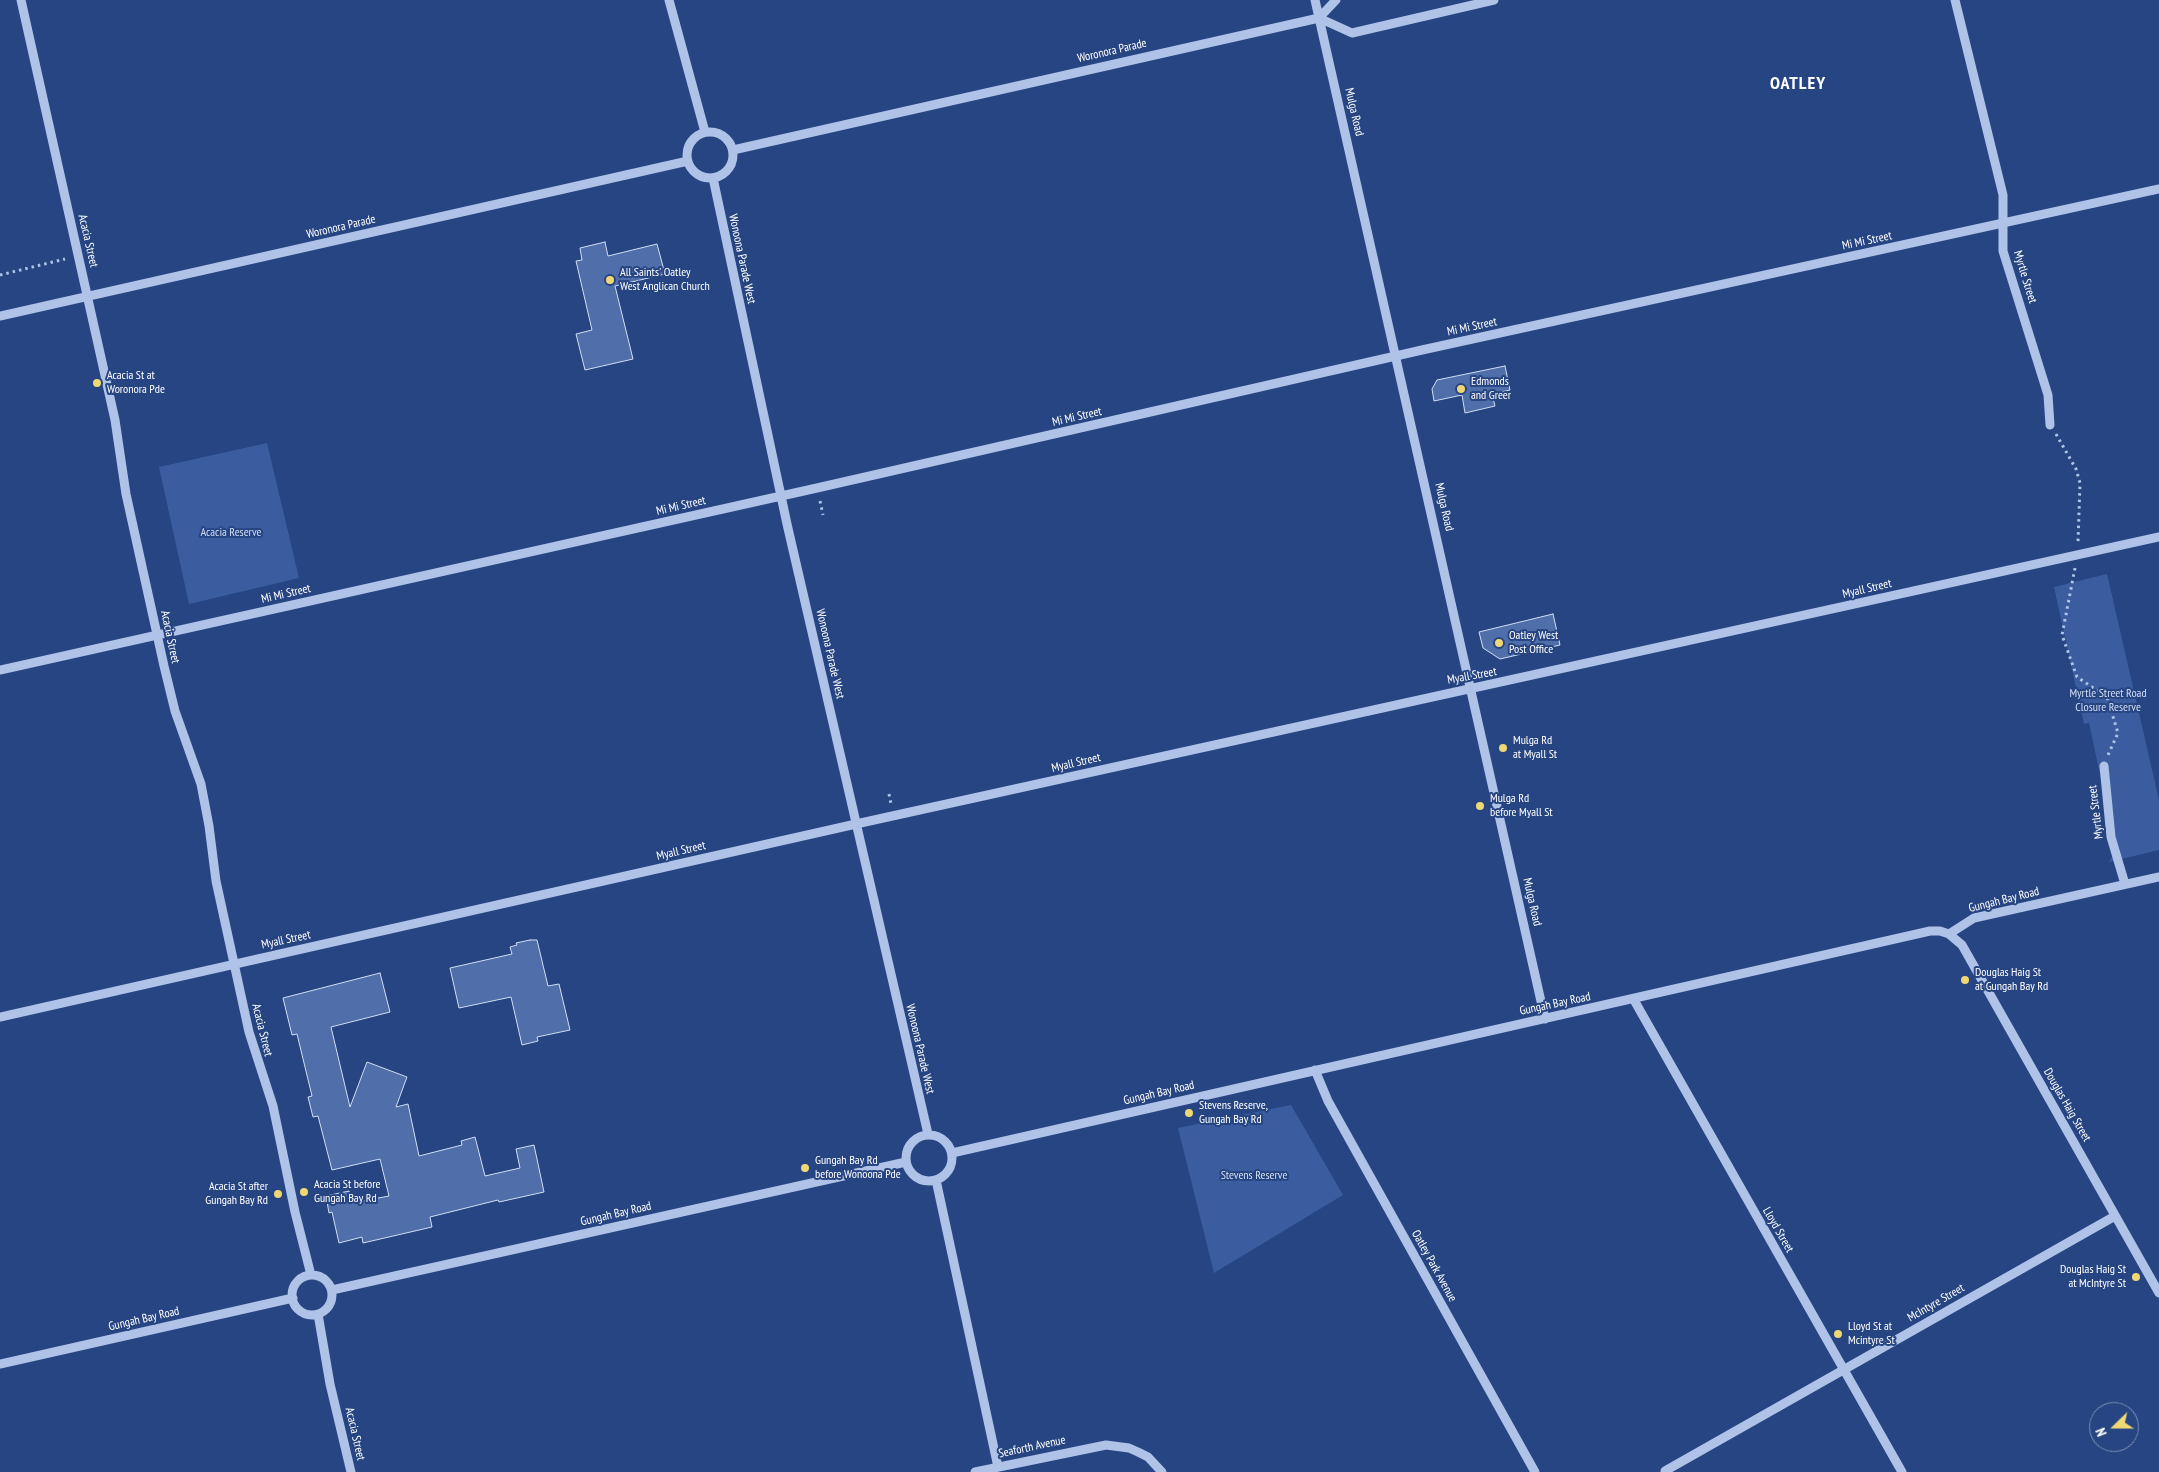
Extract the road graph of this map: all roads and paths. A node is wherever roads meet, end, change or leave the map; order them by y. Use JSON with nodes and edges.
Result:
{"nodes":[{"id":1,"x":21,"y":0,"type":"edge"},
{"id":2,"x":668,"y":0,"type":"edge"},
{"id":3,"x":1315,"y":0,"type":"edge"},
{"id":4,"x":1336,"y":0,"type":"edge"},
{"id":5,"x":1494,"y":0,"type":"edge"},
{"id":6,"x":1955,"y":0,"type":"edge"},
{"id":7,"x":1476,"y":2,"type":"edge"},
{"id":8,"x":1319,"y":18,"type":"junction"},
{"id":9,"x":704,"y":132,"type":"junction"},
{"id":10,"x":733,"y":150,"type":"junction"},
{"id":11,"x":688,"y":161,"type":"junction"},
{"id":12,"x":713,"y":178,"type":"junction"},
{"id":13,"x":2159,"y":189,"type":"edge"},
{"id":14,"x":2003,"y":224,"type":"junction"},
{"id":15,"x":78,"y":256,"type":"junction"},
{"id":16,"x":0,"y":274,"type":"edge"},
{"id":17,"x":88,"y":297,"type":"junction"},
{"id":18,"x":0,"y":316,"type":"edge"},
{"id":19,"x":1396,"y":356,"type":"junction"},
{"id":20,"x":2050,"y":425,"type":"joint"},
{"id":21,"x":782,"y":496,"type":"junction"},
{"id":22,"x":2159,"y":537,"type":"edge"},
{"id":23,"x":2077,"y":555,"type":"junction"},
{"id":24,"x":157,"y":636,"type":"junction"},
{"id":25,"x":0,"y":670,"type":"edge"},
{"id":26,"x":1472,"y":689,"type":"junction"},
{"id":27,"x":2104,"y":766,"type":"joint"},
{"id":28,"x":856,"y":824,"type":"junction"},
{"id":29,"x":2159,"y":876,"type":"edge"},
{"id":30,"x":2125,"y":884,"type":"junction"},
{"id":31,"x":1949,"y":934,"type":"junction"},
{"id":32,"x":234,"y":963,"type":"junction"},
{"id":33,"x":1634,"y":1000,"type":"junction"},
{"id":34,"x":0,"y":1017,"type":"edge"},
{"id":35,"x":1545,"y":1019,"type":"junction"},
{"id":36,"x":1315,"y":1070,"type":"junction"},
{"id":37,"x":928,"y":1134,"type":"junction"},
{"id":38,"x":952,"y":1153,"type":"junction"},
{"id":39,"x":906,"y":1162,"type":"junction"},
{"id":40,"x":936,"y":1180,"type":"junction"},
{"id":41,"x":2116,"y":1216,"type":"junction"},
{"id":42,"x":311,"y":1275,"type":"junction"},
{"id":43,"x":332,"y":1290,"type":"junction"},
{"id":44,"x":2159,"y":1293,"type":"edge"},
{"id":45,"x":293,"y":1298,"type":"junction"},
{"id":46,"x":318,"y":1314,"type":"junction"},
{"id":47,"x":0,"y":1364,"type":"edge"},
{"id":48,"x":1843,"y":1370,"type":"junction"},
{"id":49,"x":998,"y":1467,"type":"junction"},
{"id":50,"x":1665,"y":1471,"type":"edge"},
{"id":51,"x":350,"y":1472,"type":"edge"},
{"id":52,"x":975,"y":1472,"type":"edge"},
{"id":53,"x":1162,"y":1472,"type":"edge"},
{"id":54,"x":1535,"y":1472,"type":"edge"},
{"id":55,"x":1902,"y":1472,"type":"edge"}],
"edges":[{"from":1,"to":15,"type":"street","name":"Acacia Street"},
{"from":2,"to":9,"type":"street"},
{"from":3,"to":8,"type":"street","name":"Mulga Road"},
{"from":4,"to":8,"type":"street"},
{"from":5,"to":7,"type":"street"},
{"from":6,"to":14,"type":"street","name":"Myrtle Street"},
{"from":7,"to":8,"type":"street"},
{"from":8,"to":10,"type":"street","name":"Woronora Parade"},
{"from":8,"to":19,"type":"street","name":"Mulga Road"},
{"from":9,"to":10,"type":"street"},
{"from":9,"to":11,"type":"street"},
{"from":10,"to":12,"type":"street"},
{"from":11,"to":12,"type":"street"},
{"from":11,"to":17,"type":"street","name":"Woronora Parade"},
{"from":12,"to":21,"type":"street","name":"Wonoona Parade West"},
{"from":13,"to":14,"type":"street","name":"Mi Mi Street"},
{"from":14,"to":19,"type":"street","name":"Mi Mi Street"},
{"from":14,"to":20,"type":"street","name":"Myrtle Street"},
{"from":15,"to":16,"type":"path"},
{"from":15,"to":17,"type":"street","name":"Acacia Street"},
{"from":17,"to":18,"type":"street","name":"Woronora Parade"},
{"from":17,"to":24,"type":"street","name":"Acacia Street"},
{"from":19,"to":21,"type":"street","name":"Mi Mi Street"},
{"from":19,"to":26,"type":"street","name":"Mulga Road"},
{"from":20,"to":23,"type":"path"},
{"from":21,"to":24,"type":"street","name":"Mi Mi Street"},
{"from":21,"to":28,"type":"street","name":"Wonoona Parade West"},
{"from":22,"to":23,"type":"street","name":"Myall Street"},
{"from":23,"to":26,"type":"street","name":"Myall Street"},
{"from":23,"to":27,"type":"path"},
{"from":24,"to":25,"type":"street","name":"Mi Mi Street"},
{"from":24,"to":32,"type":"street","name":"Acacia Street"},
{"from":26,"to":28,"type":"street","name":"Myall Street"},
{"from":26,"to":35,"type":"street","name":"Mulga Road"},
{"from":27,"to":30,"type":"street","name":"Myrtle Street"},
{"from":28,"to":32,"type":"street","name":"Myall Street"},
{"from":28,"to":37,"type":"street","name":"Wonoona Parade West"},
{"from":29,"to":30,"type":"street","name":"Gungah Bay Road"},
{"from":30,"to":31,"type":"street","name":"Gungah Bay Road"},
{"from":31,"to":33,"type":"street","name":"Gungah Bay Road"},
{"from":31,"to":41,"type":"street","name":"Douglas Haig Street"},
{"from":32,"to":34,"type":"street","name":"Myall Street"},
{"from":32,"to":42,"type":"street","name":"Acacia Street"},
{"from":33,"to":35,"type":"street","name":"Gungah Bay Road"},
{"from":33,"to":48,"type":"street","name":"Lloyd Street"},
{"from":35,"to":36,"type":"street","name":"Gungah Bay Road"},
{"from":36,"to":38,"type":"street","name":"Gungah Bay Road"},
{"from":36,"to":54,"type":"street","name":"Oatley Park Avenue"},
{"from":37,"to":38,"type":"street"},
{"from":37,"to":39,"type":"street"},
{"from":38,"to":40,"type":"street"},
{"from":39,"to":40,"type":"street"},
{"from":39,"to":43,"type":"street","name":"Gungah Bay Road"},
{"from":40,"to":49,"type":"street"},
{"from":41,"to":44,"type":"street","name":"Douglas Haig Street"},
{"from":41,"to":48,"type":"street","name":"McIntyre Street"},
{"from":42,"to":43,"type":"street"},
{"from":42,"to":45,"type":"street"},
{"from":43,"to":46,"type":"street"},
{"from":45,"to":46,"type":"street"},
{"from":45,"to":47,"type":"street","name":"Gungah Bay Road"},
{"from":46,"to":51,"type":"street","name":"Acacia Street"},
{"from":48,"to":50,"type":"street","name":"McIntyre Street"},
{"from":48,"to":55,"type":"street","name":"Lloyd Street"},
{"from":49,"to":52,"type":"street","name":"Seaforth Avenue"},
{"from":49,"to":53,"type":"street","name":"Seaforth Avenue"}]}
